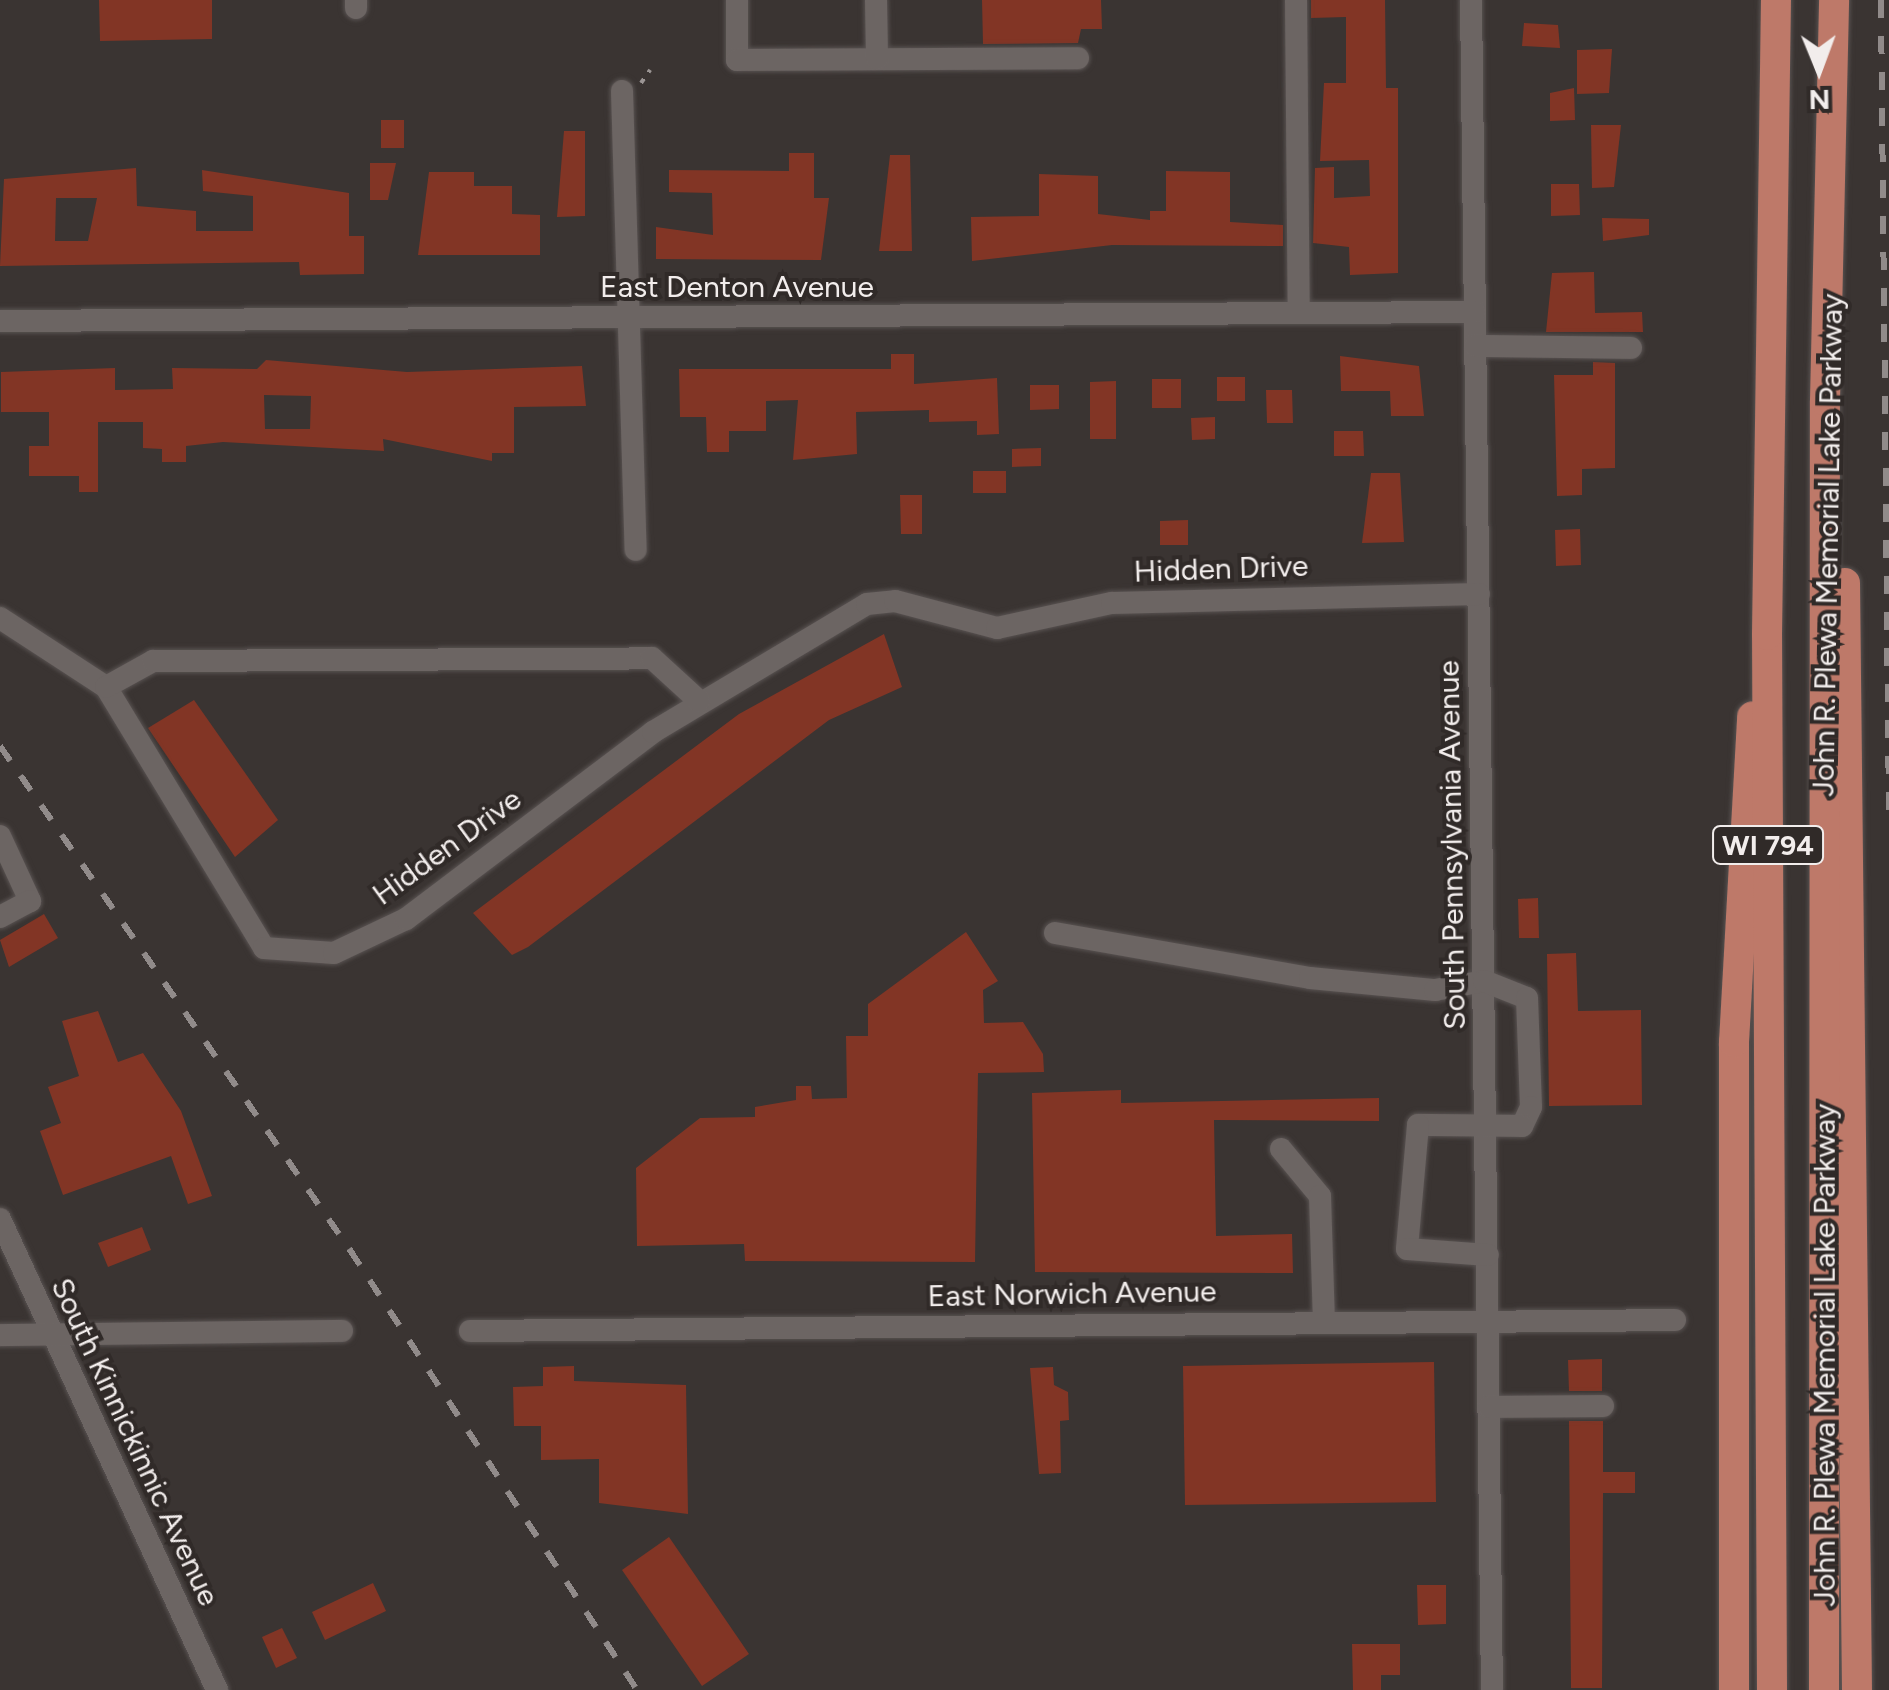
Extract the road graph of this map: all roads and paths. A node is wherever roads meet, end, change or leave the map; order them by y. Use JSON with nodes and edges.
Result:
{"nodes":[{"id":1,"x":737,"y":0,"type":"edge"},
{"id":2,"x":876,"y":0,"type":"edge"},
{"id":3,"x":1296,"y":0,"type":"edge"},
{"id":4,"x":1470,"y":0,"type":"edge"},
{"id":5,"x":1776,"y":0,"type":"edge"},
{"id":6,"x":1834,"y":0,"type":"edge"},
{"id":7,"x":1078,"y":58,"type":"dead end"},
{"id":8,"x":877,"y":60,"type":"junction"},
{"id":9,"x":622,"y":92,"type":"dead end"},
{"id":10,"x":1475,"y":312,"type":"junction"},
{"id":11,"x":1299,"y":313,"type":"junction"},
{"id":12,"x":622,"y":318,"type":"junction"},
{"id":13,"x":0,"y":322,"type":"edge"},
{"id":14,"x":1831,"y":323,"type":"junction"},
{"id":15,"x":1476,"y":346,"type":"junction"},
{"id":16,"x":1631,"y":348,"type":"dead end"},
{"id":17,"x":636,"y":550,"type":"dead end"},
{"id":18,"x":1479,"y":594,"type":"junction"},
{"id":19,"x":0,"y":618,"type":"edge"},
{"id":20,"x":1768,"y":635,"type":"junction"},
{"id":21,"x":106,"y":687,"type":"junction"},
{"id":22,"x":700,"y":701,"type":"junction"},
{"id":23,"x":0,"y":836,"type":"edge"},
{"id":24,"x":0,"y":916,"type":"edge"},
{"id":25,"x":1056,"y":933,"type":"dead end"},
{"id":26,"x":1484,"y":980,"type":"junction"},
{"id":27,"x":1486,"y":1120,"type":"junction"},
{"id":28,"x":1282,"y":1149,"type":"dead end"},
{"id":29,"x":0,"y":1219,"type":"edge"},
{"id":30,"x":1488,"y":1255,"type":"junction"},
{"id":31,"x":1489,"y":1319,"type":"junction"},
{"id":32,"x":1675,"y":1320,"type":"dead end"},
{"id":33,"x":1324,"y":1321,"type":"junction"},
{"id":34,"x":470,"y":1330,"type":"dead end"},
{"id":35,"x":342,"y":1331,"type":"dead end"},
{"id":36,"x":0,"y":1335,"type":"edge"},
{"id":37,"x":50,"y":1335,"type":"junction"},
{"id":38,"x":1603,"y":1406,"type":"dead end"},
{"id":39,"x":1490,"y":1407,"type":"junction"},
{"id":40,"x":217,"y":1690,"type":"edge"},
{"id":41,"x":1492,"y":1690,"type":"edge"},
{"id":42,"x":1734,"y":1690,"type":"edge"},
{"id":43,"x":1772,"y":1690,"type":"edge"},
{"id":44,"x":1824,"y":1690,"type":"edge"},
{"id":45,"x":1857,"y":1690,"type":"edge"}],
"edges":[{"from":1,"to":8,"type":"street"},
{"from":2,"to":8,"type":"street"},
{"from":3,"to":11,"type":"street"},
{"from":4,"to":10,"type":"street","name":"South Pennsylvania Avenue"},
{"from":5,"to":20,"type":"main road","name":"John R. Plewa Memorial Lake Parkway","number":"WI 794"},
{"from":6,"to":14,"type":"main road","name":"John R. Plewa Memorial Lake Parkway","number":"WI 794"},
{"from":7,"to":8,"type":"street"},
{"from":9,"to":12,"type":"street"},
{"from":10,"to":11,"type":"street","name":"East Denton Avenue"},
{"from":10,"to":15,"type":"street","name":"South Pennsylvania Avenue"},
{"from":11,"to":12,"type":"street","name":"East Denton Avenue"},
{"from":12,"to":13,"type":"street","name":"East Denton Avenue"},
{"from":12,"to":17,"type":"street"},
{"from":14,"to":44,"type":"main road","name":"John R. Plewa Memorial Lake Parkway","number":"WI 794"},
{"from":14,"to":45,"type":"main road"},
{"from":15,"to":16,"type":"street"},
{"from":15,"to":18,"type":"street","name":"South Pennsylvania Avenue"},
{"from":18,"to":22,"type":"street","name":"Hidden Drive"},
{"from":18,"to":26,"type":"street","name":"South Pennsylvania Avenue"},
{"from":19,"to":21,"type":"street","name":"Hidden Drive"},
{"from":20,"to":42,"type":"main road"},
{"from":20,"to":43,"type":"main road","name":"John R. Plewa Memorial Lake Parkway","number":"WI 794"},
{"from":21,"to":22,"type":"street"},
{"from":21,"to":22,"type":"street","name":"Hidden Drive"},
{"from":23,"to":24,"type":"street"},
{"from":25,"to":26,"type":"street"},
{"from":26,"to":27,"type":"street","name":"South Pennsylvania Avenue"},
{"from":26,"to":27,"type":"street"},
{"from":27,"to":30,"type":"street","name":"South Pennsylvania Avenue"},
{"from":27,"to":30,"type":"street"},
{"from":28,"to":33,"type":"street"},
{"from":29,"to":37,"type":"street","name":"South Kinnickinnic Avenue"},
{"from":30,"to":31,"type":"street","name":"South Pennsylvania Avenue"},
{"from":31,"to":32,"type":"street","name":"East Norwich Avenue"},
{"from":31,"to":33,"type":"street","name":"East Norwich Avenue"},
{"from":31,"to":39,"type":"street","name":"South Pennsylvania Avenue"},
{"from":33,"to":34,"type":"street","name":"East Norwich Avenue"},
{"from":35,"to":37,"type":"street"},
{"from":36,"to":37,"type":"street"},
{"from":37,"to":40,"type":"street","name":"South Kinnickinnic Avenue"},
{"from":38,"to":39,"type":"street"},
{"from":39,"to":41,"type":"street","name":"South Pennsylvania Avenue"}]}
